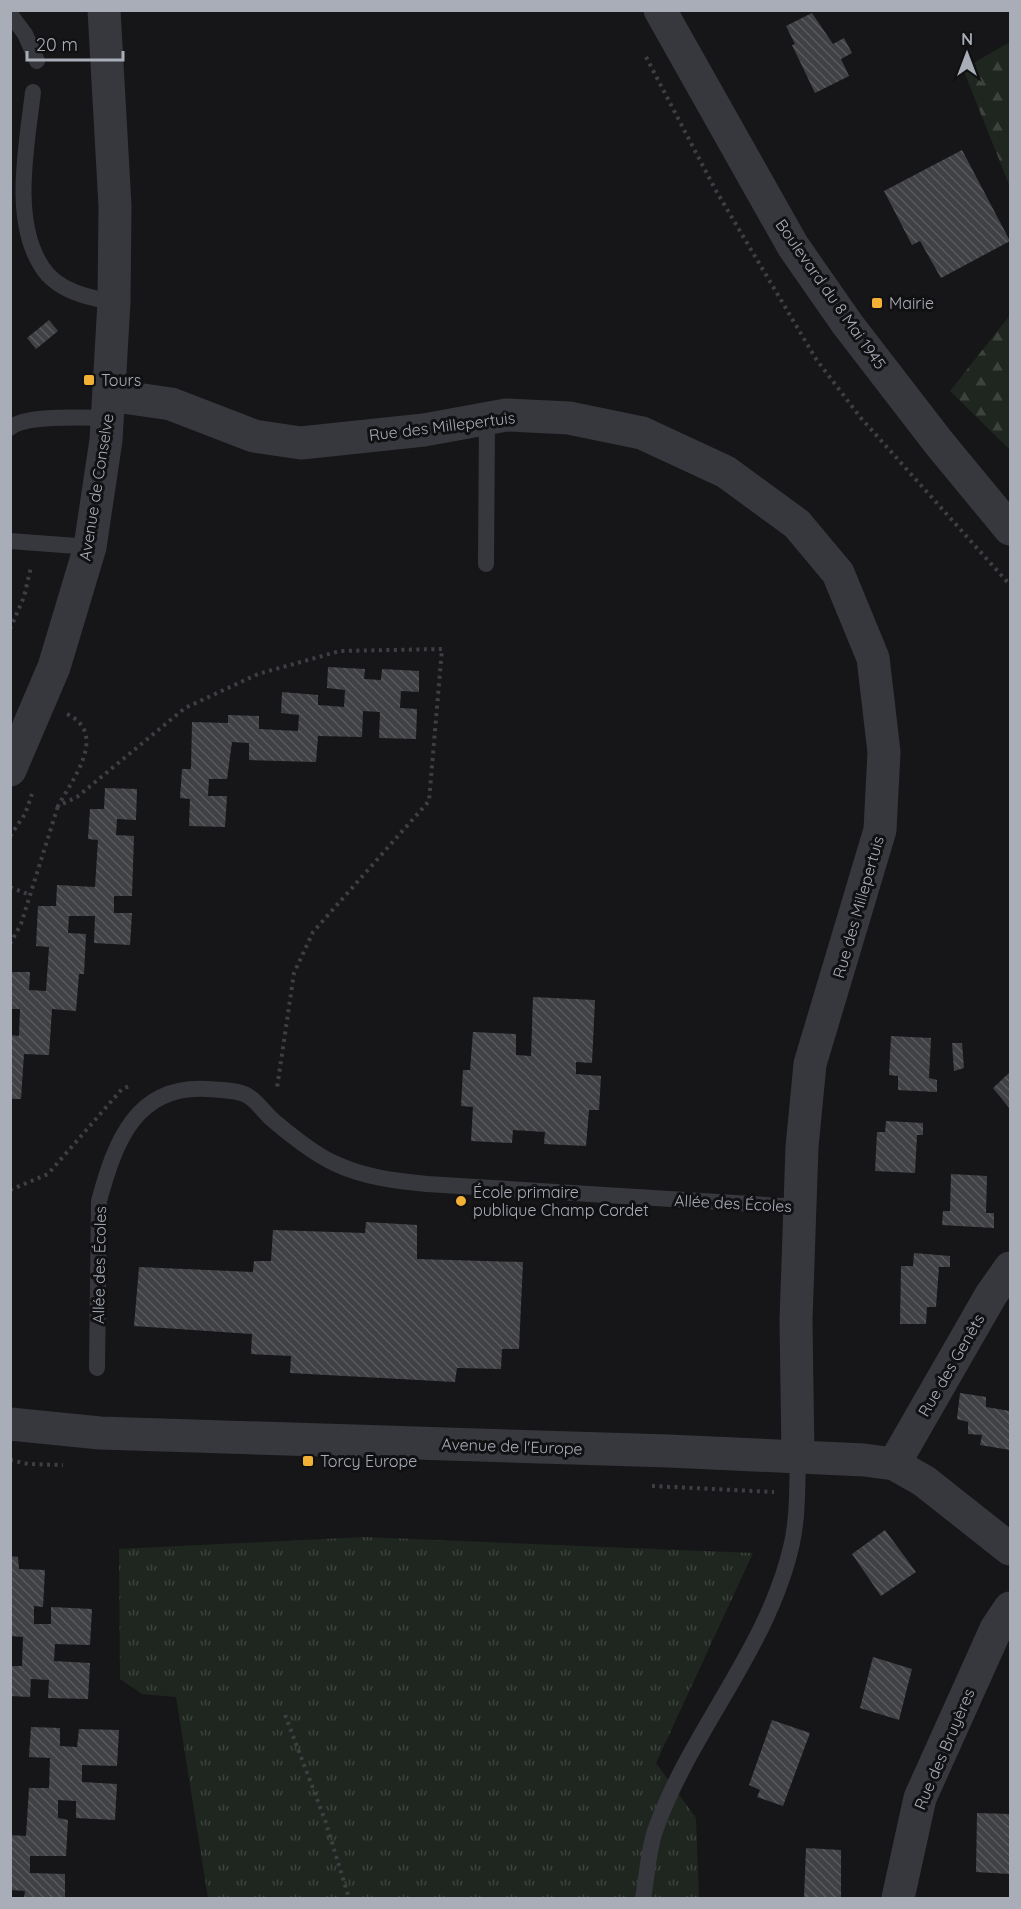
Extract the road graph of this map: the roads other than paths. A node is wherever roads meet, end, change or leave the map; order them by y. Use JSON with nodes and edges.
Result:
{"nodes":[{"id":1,"x":104,"y":10,"type":"edge"},
{"id":2,"x":660,"y":10,"type":"edge"},
{"id":3,"x":10,"y":14,"type":"edge"},
{"id":4,"x":37,"y":61,"type":"dead end"},
{"id":5,"x":33,"y":92,"type":"dead end"},
{"id":6,"x":114,"y":302,"type":"junction"},
{"id":7,"x":108,"y":406,"type":"junction"},
{"id":8,"x":487,"y":419,"type":"junction"},
{"id":9,"x":10,"y":428,"type":"edge"},
{"id":10,"x":1011,"y":529,"type":"edge"},
{"id":11,"x":10,"y":541,"type":"edge"},
{"id":12,"x":90,"y":547,"type":"junction"},
{"id":13,"x":486,"y":564,"type":"dead end"},
{"id":14,"x":10,"y":770,"type":"edge"},
{"id":15,"x":800,"y":1207,"type":"junction"},
{"id":16,"x":1011,"y":1268,"type":"edge"},
{"id":17,"x":97,"y":1368,"type":"dead end"},
{"id":18,"x":10,"y":1424,"type":"edge"},
{"id":19,"x":798,"y":1457,"type":"junction"},
{"id":20,"x":894,"y":1464,"type":"junction"},
{"id":21,"x":1011,"y":1549,"type":"edge"},
{"id":22,"x":1011,"y":1608,"type":"edge"},
{"id":23,"x":643,"y":1899,"type":"edge"},
{"id":24,"x":898,"y":1899,"type":"edge"}],
"edges":[{"from":1,"to":6,"type":"street","name":"Avenue de Conselve"},
{"from":2,"to":10,"type":"street","name":"Boulevard du 8 Mai 1945"},
{"from":3,"to":4,"type":"lane"},
{"from":5,"to":6,"type":"lane"},
{"from":6,"to":7,"type":"street","name":"Avenue de Conselve"},
{"from":7,"to":8,"type":"street","name":"Rue des Millepertuis"},
{"from":7,"to":9,"type":"lane"},
{"from":7,"to":12,"type":"street","name":"Avenue de Conselve"},
{"from":8,"to":13,"type":"lane"},
{"from":8,"to":15,"type":"street","name":"Rue des Millepertuis"},
{"from":11,"to":12,"type":"lane"},
{"from":12,"to":14,"type":"street","name":"Avenue de Conselve"},
{"from":15,"to":17,"type":"lane","name":"Allée des Écoles"},
{"from":15,"to":19,"type":"street","name":"Rue des Millepertuis"},
{"from":16,"to":20,"type":"street","name":"Rue des Genêts"},
{"from":18,"to":19,"type":"street","name":"Avenue de l'Europe"},
{"from":19,"to":20,"type":"street","name":"Avenue de l'Europe"},
{"from":19,"to":23,"type":"lane"},
{"from":20,"to":21,"type":"street"},
{"from":22,"to":24,"type":"street","name":"Rue des Bruyères"}]}
